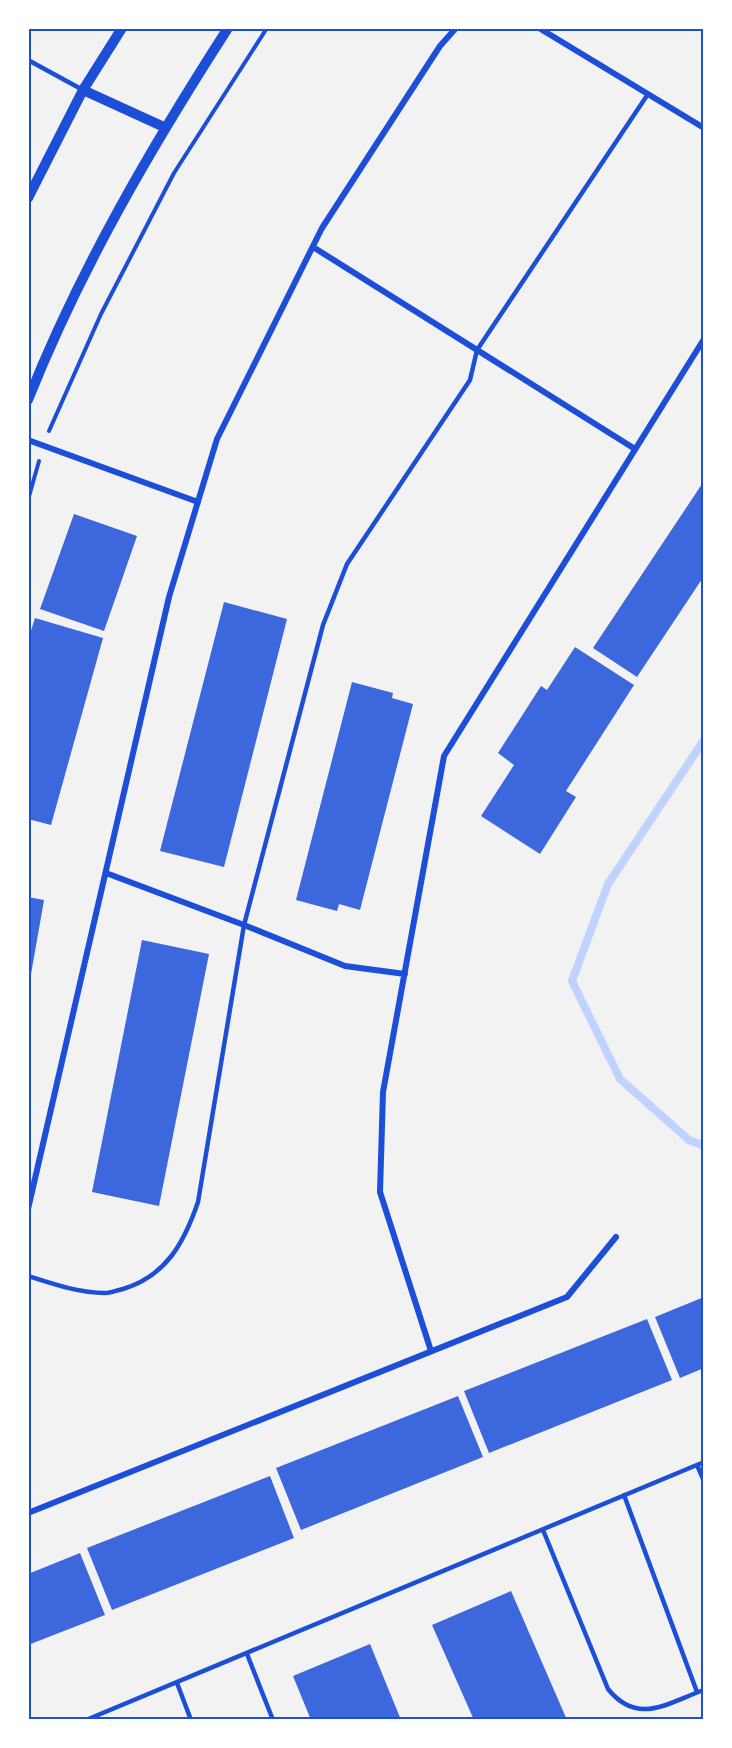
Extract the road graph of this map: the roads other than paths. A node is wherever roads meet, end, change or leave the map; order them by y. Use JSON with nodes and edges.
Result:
{"nodes":[{"id":1,"x":122,"y":28,"type":"edge"},
{"id":2,"x":228,"y":28,"type":"edge"},
{"id":3,"x":456,"y":28,"type":"edge"},
{"id":4,"x":539,"y":28,"type":"edge"},
{"id":5,"x":28,"y":60,"type":"edge"},
{"id":6,"x":83,"y":90,"type":"junction"},
{"id":7,"x":648,"y":94,"type":"junction"},
{"id":8,"x":164,"y":127,"type":"junction"},
{"id":9,"x":704,"y":128,"type":"edge"},
{"id":10,"x":28,"y":198,"type":"edge"},
{"id":11,"x":313,"y":247,"type":"junction"},
{"id":12,"x":704,"y":339,"type":"edge"},
{"id":13,"x":477,"y":350,"type":"junction"},
{"id":14,"x":28,"y":400,"type":"edge"},
{"id":15,"x":28,"y":440,"type":"edge"},
{"id":16,"x":635,"y":449,"type":"junction"},
{"id":17,"x":198,"y":502,"type":"junction"},
{"id":18,"x":106,"y":873,"type":"junction"},
{"id":19,"x":244,"y":925,"type":"junction"},
{"id":20,"x":405,"y":974,"type":"junction"},
{"id":21,"x":28,"y":1209,"type":"edge"},
{"id":22,"x":616,"y":1237,"type":"dead end"},
{"id":23,"x":28,"y":1276,"type":"edge"},
{"id":24,"x":431,"y":1352,"type":"junction"},
{"id":25,"x":704,"y":1462,"type":"edge"},
{"id":26,"x":697,"y":1465,"type":"junction"},
{"id":27,"x":704,"y":1481,"type":"edge"},
{"id":28,"x":624,"y":1495,"type":"junction"},
{"id":29,"x":28,"y":1513,"type":"edge"},
{"id":30,"x":543,"y":1530,"type":"junction"},
{"id":31,"x":247,"y":1654,"type":"junction"},
{"id":32,"x":177,"y":1683,"type":"junction"},
{"id":33,"x":704,"y":1690,"type":"edge"},
{"id":34,"x":697,"y":1692,"type":"junction"},
{"id":35,"x":100,"y":1717,"type":"edge"},
{"id":36,"x":86,"y":1719,"type":"edge"},
{"id":37,"x":191,"y":1719,"type":"edge"},
{"id":38,"x":273,"y":1719,"type":"edge"}],
"edges":[{"from":1,"to":6,"type":"street"},
{"from":2,"to":8,"type":"street"},
{"from":3,"to":11,"type":"street"},
{"from":4,"to":7,"type":"street"},
{"from":5,"to":6,"type":"lane"},
{"from":6,"to":8,"type":"street"},
{"from":6,"to":10,"type":"street"},
{"from":7,"to":9,"type":"street"},
{"from":7,"to":13,"type":"lane"},
{"from":8,"to":14,"type":"street"},
{"from":11,"to":13,"type":"street"},
{"from":11,"to":17,"type":"street"},
{"from":12,"to":16,"type":"street"},
{"from":13,"to":16,"type":"street"},
{"from":13,"to":19,"type":"lane"},
{"from":15,"to":17,"type":"street"},
{"from":16,"to":20,"type":"street"},
{"from":17,"to":18,"type":"street"},
{"from":18,"to":19,"type":"street"},
{"from":18,"to":21,"type":"street"},
{"from":19,"to":20,"type":"street"},
{"from":19,"to":23,"type":"lane"},
{"from":20,"to":24,"type":"street"},
{"from":22,"to":24,"type":"street"},
{"from":24,"to":29,"type":"street"},
{"from":25,"to":26,"type":"lane"},
{"from":26,"to":27,"type":"lane"},
{"from":26,"to":28,"type":"lane"},
{"from":28,"to":30,"type":"lane"},
{"from":28,"to":34,"type":"lane"},
{"from":30,"to":31,"type":"lane"},
{"from":30,"to":34,"type":"lane"},
{"from":31,"to":32,"type":"lane"},
{"from":31,"to":38,"type":"lane"},
{"from":32,"to":35,"type":"lane"},
{"from":32,"to":37,"type":"lane"},
{"from":33,"to":34,"type":"lane"},
{"from":35,"to":36,"type":"lane"}]}
